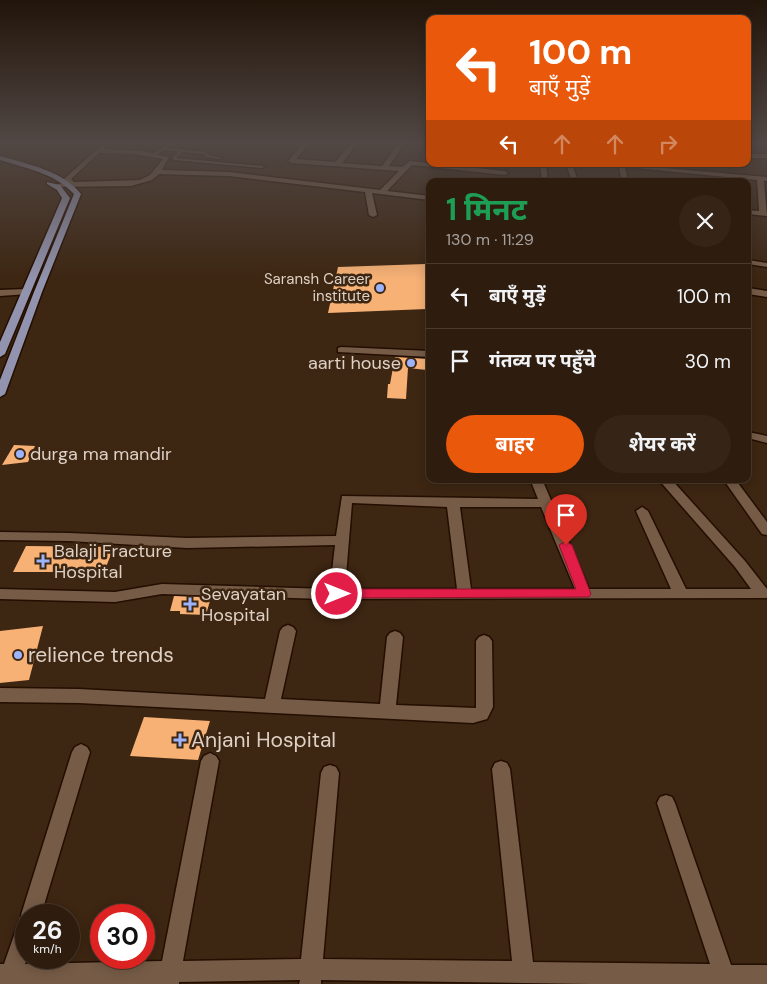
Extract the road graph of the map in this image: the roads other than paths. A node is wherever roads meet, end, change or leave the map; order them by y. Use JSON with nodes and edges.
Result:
{"nodes":[{"id":1,"x":61,"y":189,"type":"edge"},
{"id":2,"x":74,"y":189,"type":"edge"},
{"id":3,"x":360,"y":189,"type":"edge"},
{"id":4,"x":385,"y":189,"type":"edge"},
{"id":5,"x":764,"y":189,"type":"edge"},
{"id":6,"x":368,"y":190,"type":"junction"},
{"id":7,"x":382,"y":192,"type":"junction"},
{"id":8,"x":426,"y":198,"type":"edge"},
{"id":9,"x":751,"y":212,"type":"edge"},
{"id":10,"x":765,"y":214,"type":"edge"},
{"id":11,"x":373,"y":216,"type":"dead end"},
{"id":12,"x":751,"y":262,"type":"edge"},
{"id":13,"x":767,"y":265,"type":"edge"},
{"id":14,"x":751,"y":291,"type":"edge"},
{"id":15,"x":25,"y":292,"type":"junction"},
{"id":16,"x":0,"y":294,"type":"edge"},
{"id":17,"x":767,"y":294,"type":"edge"},
{"id":18,"x":3,"y":339,"type":"edge"},
{"id":19,"x":341,"y":350,"type":"dead end"},
{"id":20,"x":0,"y":354,"type":"edge"},
{"id":21,"x":426,"y":354,"type":"edge"},
{"id":22,"x":0,"y":394,"type":"edge"},
{"id":23,"x":751,"y":436,"type":"edge"},
{"id":24,"x":767,"y":440,"type":"edge"},
{"id":25,"x":538,"y":483,"type":"edge"},
{"id":26,"x":668,"y":483,"type":"edge"},
{"id":27,"x":732,"y":483,"type":"edge"},
{"id":28,"x":546,"y":502,"type":"junction"},
{"id":29,"x":452,"y":503,"type":"junction"},
{"id":30,"x":642,"y":511,"type":"dead end"},
{"id":31,"x":767,"y":531,"type":"edge"},
{"id":32,"x":0,"y":536,"type":"edge"},
{"id":33,"x":342,"y":540,"type":"junction"},
{"id":34,"x":0,"y":594,"type":"edge"},
{"id":35,"x":337,"y":594,"type":"junction"},
{"id":36,"x":465,"y":594,"type":"junction"},
{"id":37,"x":584,"y":594,"type":"junction"},
{"id":38,"x":681,"y":594,"type":"junction"},
{"id":39,"x":288,"y":631,"type":"dead end"},
{"id":40,"x":395,"y":636,"type":"dead end"},
{"id":41,"x":484,"y":641,"type":"dead end"},
{"id":42,"x":0,"y":696,"type":"edge"},
{"id":43,"x":272,"y":706,"type":"junction"},
{"id":44,"x":387,"y":712,"type":"junction"},
{"id":45,"x":81,"y":752,"type":"dead end"},
{"id":46,"x":210,"y":761,"type":"dead end"},
{"id":47,"x":501,"y":769,"type":"dead end"},
{"id":48,"x":330,"y":774,"type":"dead end"},
{"id":49,"x":666,"y":803,"type":"dead end"},
{"id":50,"x":33,"y":904,"type":"edge"},
{"id":51,"x":15,"y":956,"type":"edge"},
{"id":52,"x":524,"y":972,"type":"junction"},
{"id":53,"x":767,"y":976,"type":"edge"},
{"id":54,"x":310,"y":977,"type":"edge"},
{"id":55,"x":6,"y":978,"type":"edge"},
{"id":56,"x":169,"y":978,"type":"edge"},
{"id":57,"x":498,"y":978,"type":"edge"},
{"id":58,"x":726,"y":980,"type":"edge"}],
"edges":[{"from":1,"to":15,"type":"main road"},
{"from":2,"to":22,"type":"main road"},
{"from":3,"to":6,"type":"street"},
{"from":4,"to":7,"type":"street"},
{"from":5,"to":10,"type":"street"},
{"from":6,"to":7,"type":"street"},
{"from":6,"to":11,"type":"street"},
{"from":7,"to":8,"type":"street"},
{"from":9,"to":10,"type":"street"},
{"from":12,"to":13,"type":"street"},
{"from":14,"to":17,"type":"street"},
{"from":15,"to":16,"type":"street"},
{"from":15,"to":18,"type":"main road"},
{"from":18,"to":20,"type":"main road"},
{"from":19,"to":21,"type":"street"},
{"from":23,"to":24,"type":"street"},
{"from":25,"to":28,"type":"street"},
{"from":26,"to":38,"type":"street"},
{"from":27,"to":31,"type":"street"},
{"from":28,"to":29,"type":"street"},
{"from":28,"to":37,"type":"street"},
{"from":29,"to":33,"type":"street"},
{"from":29,"to":36,"type":"street"},
{"from":30,"to":38,"type":"street"},
{"from":32,"to":33,"type":"street"},
{"from":33,"to":35,"type":"street"},
{"from":34,"to":35,"type":"street"},
{"from":35,"to":36,"type":"street"},
{"from":36,"to":37,"type":"street"},
{"from":37,"to":38,"type":"street"},
{"from":39,"to":43,"type":"street"},
{"from":40,"to":44,"type":"street"},
{"from":41,"to":44,"type":"street"},
{"from":42,"to":43,"type":"street"},
{"from":43,"to":44,"type":"street"},
{"from":45,"to":50,"type":"street"},
{"from":46,"to":56,"type":"street"},
{"from":47,"to":52,"type":"street"},
{"from":48,"to":54,"type":"street"},
{"from":49,"to":58,"type":"street"},
{"from":51,"to":55,"type":"street"},
{"from":52,"to":57,"type":"street"},
{"from":52,"to":58,"type":"street"},
{"from":53,"to":58,"type":"street"},
{"from":54,"to":56,"type":"street"},
{"from":54,"to":57,"type":"street"},
{"from":55,"to":56,"type":"street"}]}
